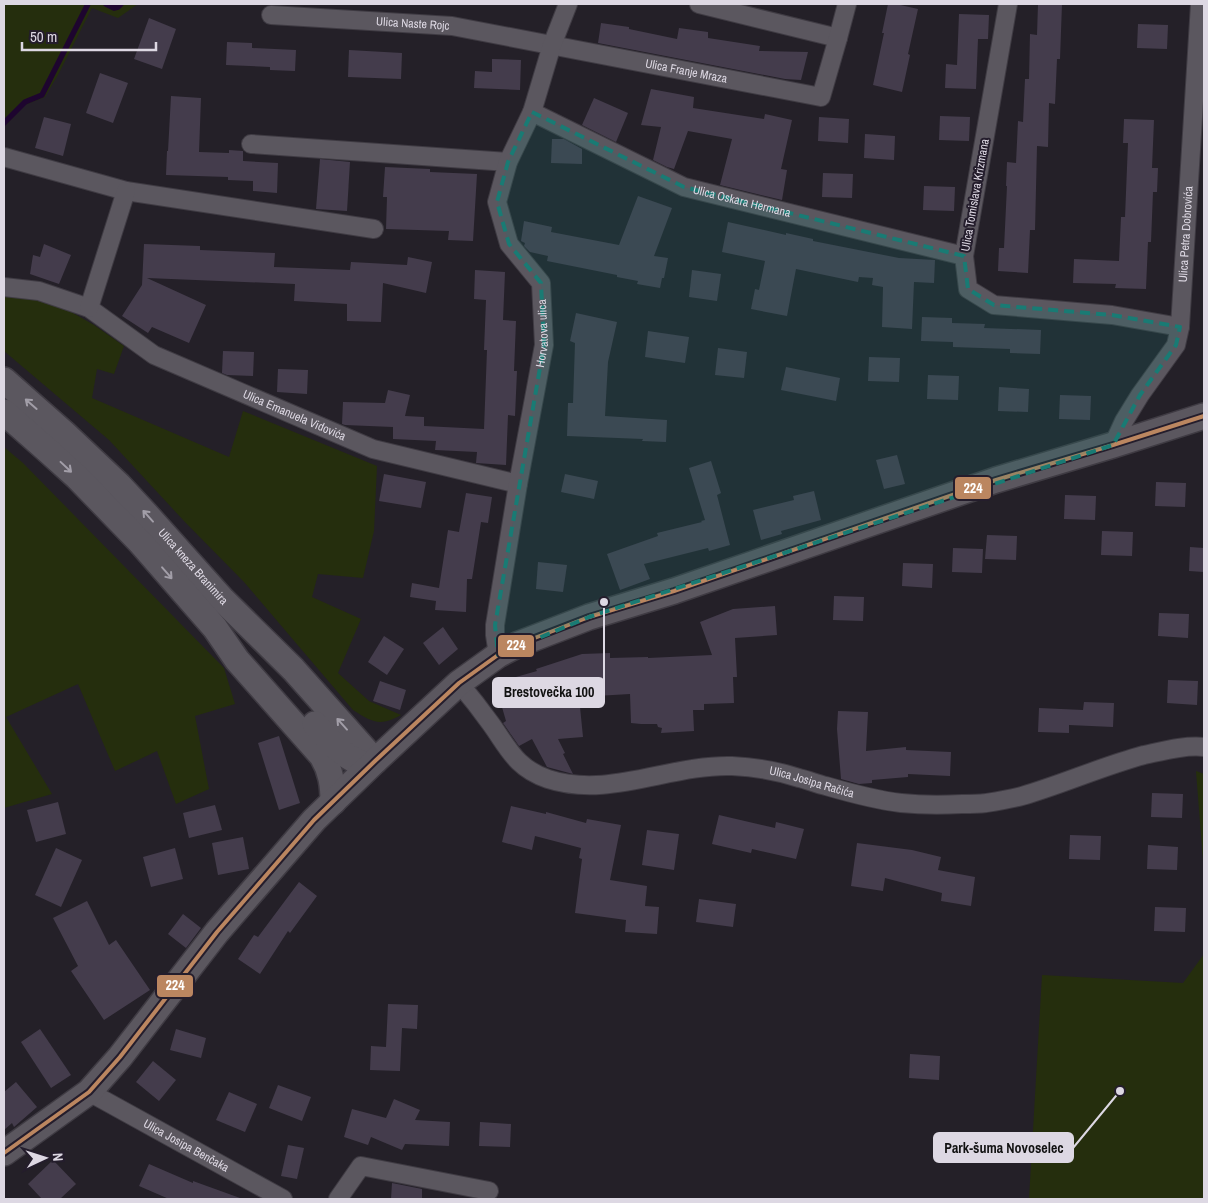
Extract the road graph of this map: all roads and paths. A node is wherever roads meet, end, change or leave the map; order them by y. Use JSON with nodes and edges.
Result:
{"nodes":[{"id":1,"x":568,"y":4,"type":"edge"},
{"id":2,"x":699,"y":4,"type":"edge"},
{"id":3,"x":847,"y":4,"type":"edge"},
{"id":4,"x":1008,"y":4,"type":"edge"},
{"id":5,"x":1200,"y":4,"type":"edge"},
{"id":6,"x":272,"y":15,"type":"dead end"},
{"id":7,"x":838,"y":38,"type":"junction"},
{"id":8,"x":552,"y":44,"type":"junction"},
{"id":9,"x":532,"y":112,"type":"junction"},
{"id":10,"x":251,"y":144,"type":"dead end"},
{"id":11,"x":4,"y":157,"type":"edge"},
{"id":12,"x":508,"y":162,"type":"junction"},
{"id":13,"x":126,"y":191,"type":"junction"},
{"id":14,"x":374,"y":229,"type":"dead end"},
{"id":15,"x":964,"y":256,"type":"junction"},
{"id":16,"x":4,"y":287,"type":"edge"},
{"id":17,"x":88,"y":308,"type":"junction"},
{"id":18,"x":1180,"y":327,"type":"junction"},
{"id":19,"x":4,"y":380,"type":"edge"},
{"id":20,"x":4,"y":412,"type":"edge"},
{"id":21,"x":1204,"y":416,"type":"edge"},
{"id":22,"x":1113,"y":445,"type":"junction"},
{"id":23,"x":518,"y":484,"type":"junction"},
{"id":24,"x":215,"y":628,"type":"junction"},
{"id":25,"x":498,"y":655,"type":"junction"},
{"id":26,"x":459,"y":683,"type":"junction"},
{"id":27,"x":1204,"y":747,"type":"edge"},
{"id":28,"x":372,"y":763,"type":"junction"},
{"id":29,"x":333,"y":802,"type":"junction"},
{"id":30,"x":89,"y":1092,"type":"junction"},
{"id":31,"x":4,"y":1153,"type":"edge"},
{"id":32,"x":489,"y":1191,"type":"dead end"},
{"id":33,"x":283,"y":1199,"type":"edge"},
{"id":34,"x":338,"y":1199,"type":"edge"}],
"edges":[{"from":1,"to":8,"type":"street","name":"Horvatova ulica"},
{"from":2,"to":7,"type":"street"},
{"from":3,"to":7,"type":"street"},
{"from":4,"to":15,"type":"street","name":"Ulica Tomislava Krizmana"},
{"from":5,"to":18,"type":"street","name":"Ulica Petra Dobrovića"},
{"from":6,"to":8,"type":"street","name":"Ulica Naste Rojc"},
{"from":7,"to":8,"type":"street","name":"Ulica Franje Mraza"},
{"from":8,"to":9,"type":"street","name":"Horvatova ulica"},
{"from":9,"to":12,"type":"street","name":"Horvatova ulica"},
{"from":9,"to":15,"type":"street","name":"Ulica Oskara Hermana"},
{"from":10,"to":12,"type":"street"},
{"from":11,"to":13,"type":"street"},
{"from":12,"to":23,"type":"street","name":"Horvatova ulica"},
{"from":13,"to":14,"type":"street"},
{"from":13,"to":17,"type":"street"},
{"from":15,"to":18,"type":"street","name":"Ulica Tomislava Krizmana"},
{"from":16,"to":17,"type":"street","name":"Ulica Emanuela Vidovića"},
{"from":17,"to":23,"type":"street","name":"Ulica Emanuela Vidovića"},
{"from":18,"to":22,"type":"street","name":"Ulica Petra Dobrovića"},
{"from":28,"to":19,"type":"street","name":"Ulica kneza Branimira","one_way":true},
{"from":20,"to":24,"type":"street","name":"Ulica kneza Branimira","one_way":true},
{"from":21,"to":22,"type":"street"},
{"from":22,"to":25,"type":"street"},
{"from":23,"to":25,"type":"street","name":"Horvatova ulica"},
{"from":24,"to":28,"type":"street","name":"Ulica kneza Branimira"},
{"from":24,"to":29,"type":"street","name":"Ulica kneza Branimira"},
{"from":25,"to":26,"type":"street"},
{"from":26,"to":27,"type":"street","name":"Ulica Josipa Račića"},
{"from":26,"to":28,"type":"street"},
{"from":28,"to":29,"type":"street"},
{"from":29,"to":30,"type":"street"},
{"from":30,"to":31,"type":"street"},
{"from":30,"to":33,"type":"street","name":"Ulica Josipa Benčaka"},
{"from":32,"to":34,"type":"street"}]}
